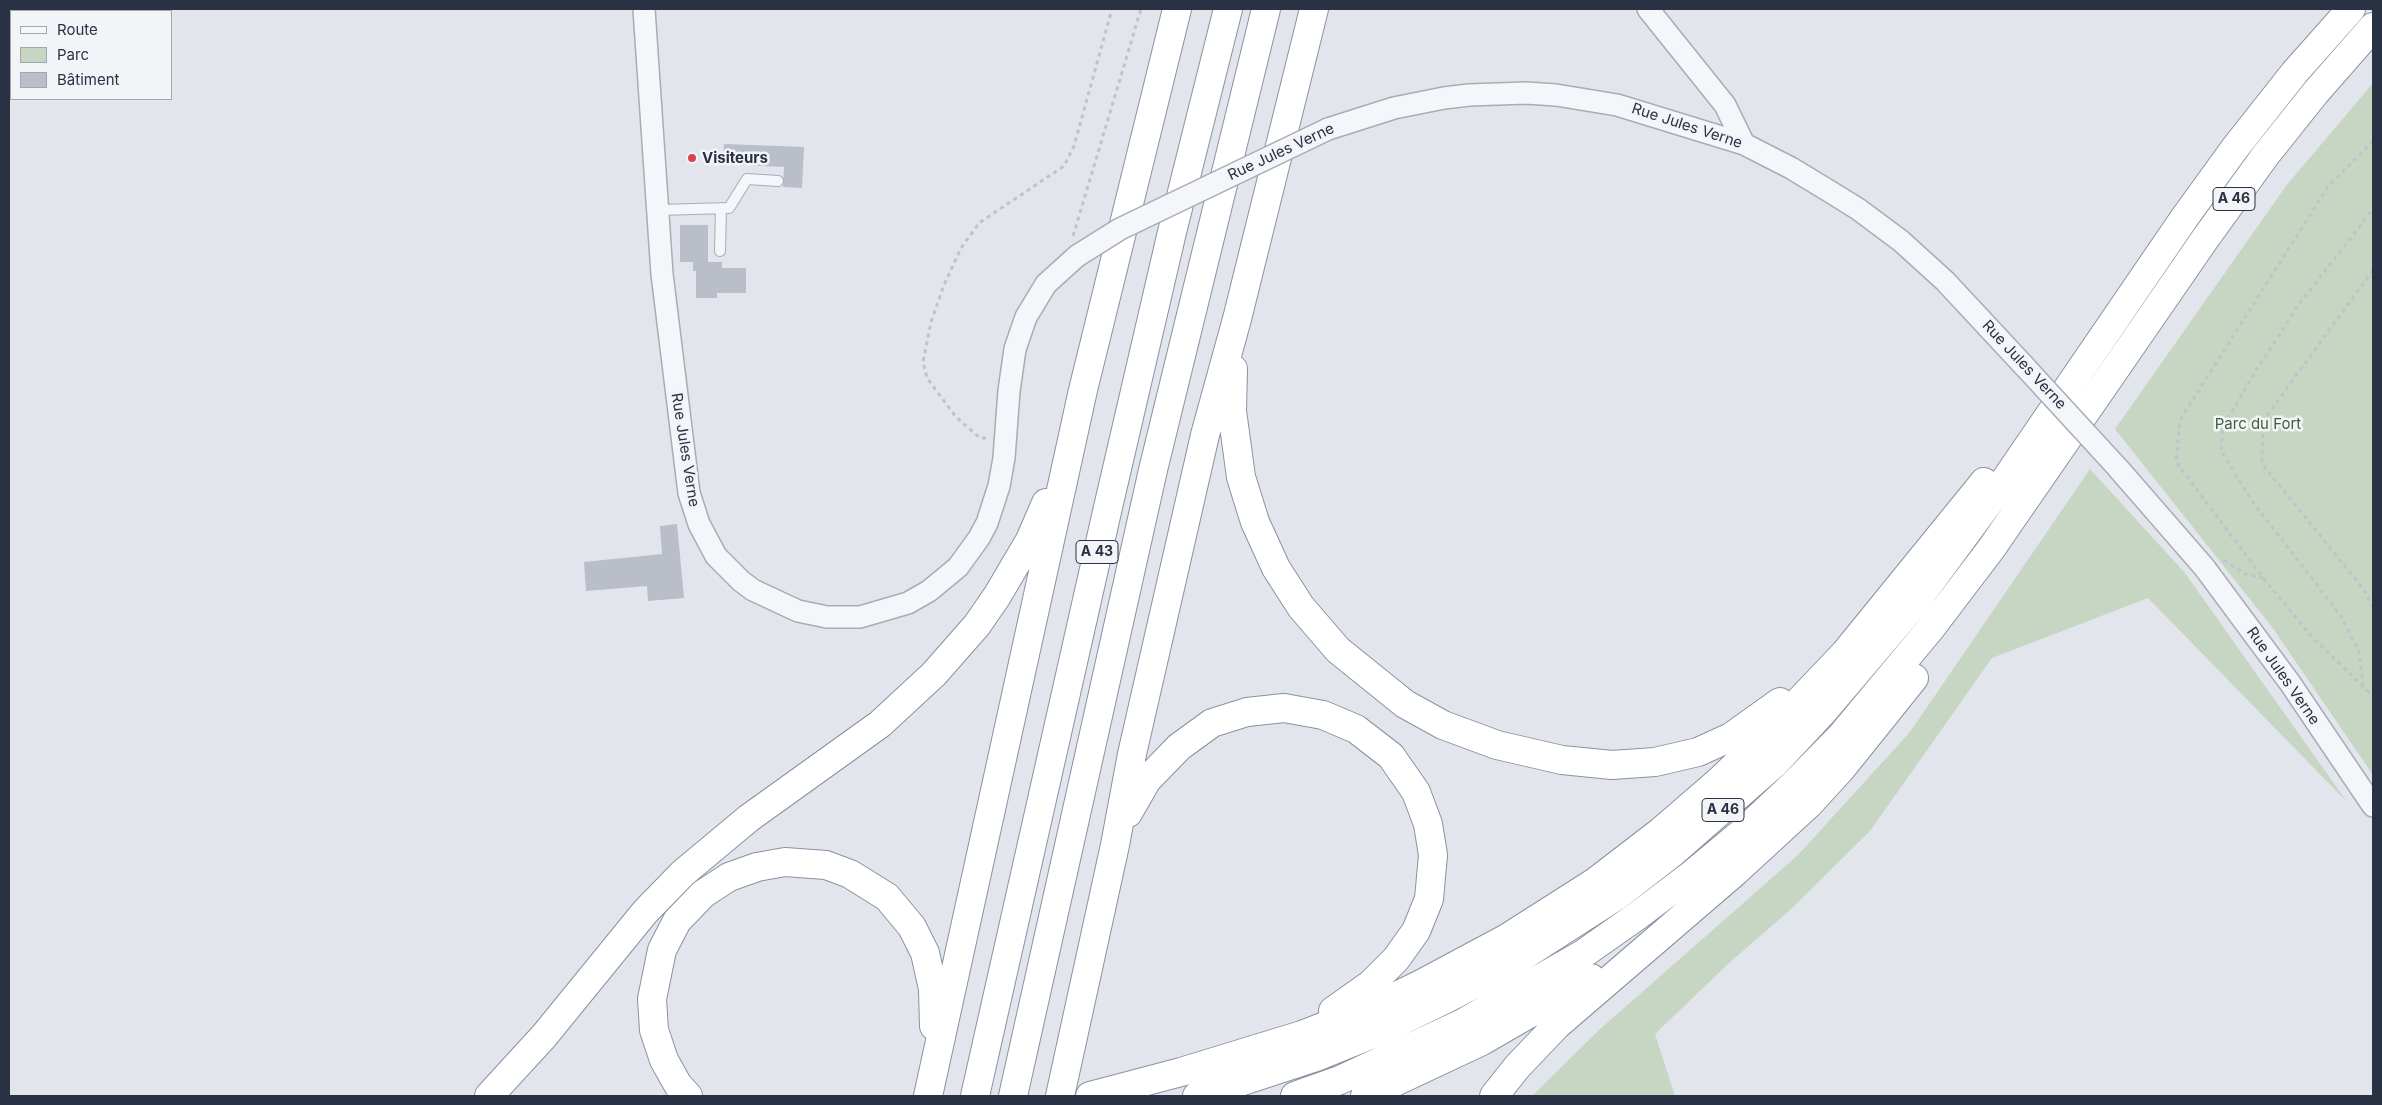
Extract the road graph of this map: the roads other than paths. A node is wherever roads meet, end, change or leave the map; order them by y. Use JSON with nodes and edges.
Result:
{"nodes":[{"id":1,"x":644,"y":9,"type":"edge"},
{"id":2,"x":1176,"y":9,"type":"edge"},
{"id":3,"x":1228,"y":9,"type":"edge"},
{"id":4,"x":1266,"y":9,"type":"edge"},
{"id":5,"x":1314,"y":9,"type":"edge"},
{"id":6,"x":1648,"y":9,"type":"edge"},
{"id":7,"x":2351,"y":9,"type":"edge"},
{"id":8,"x":2373,"y":27,"type":"edge"},
{"id":9,"x":1744,"y":144,"type":"junction"},
{"id":10,"x":778,"y":180,"type":"dead end"},
{"id":11,"x":721,"y":208,"type":"junction"},
{"id":12,"x":658,"y":210,"type":"junction"},
{"id":13,"x":720,"y":251,"type":"dead end"},
{"id":14,"x":1237,"y":319,"type":"junction"},
{"id":15,"x":2101,"y":340,"type":"junction"},
{"id":16,"x":1083,"y":390,"type":"junction"},
{"id":17,"x":2050,"y":464,"type":"junction"},
{"id":18,"x":1845,"y":653,"type":"junction"},
{"id":19,"x":2373,"y":806,"type":"edge"},
{"id":20,"x":1115,"y":845,"type":"junction"},
{"id":21,"x":1735,"y":872,"type":"junction"},
{"id":22,"x":1264,"y":1046,"type":"junction"},
{"id":23,"x":929,"y":1091,"type":"edge"},
{"id":24,"x":1062,"y":1091,"type":"edge"},
{"id":25,"x":489,"y":1096,"type":"edge"},
{"id":26,"x":688,"y":1096,"type":"edge"},
{"id":27,"x":974,"y":1096,"type":"edge"},
{"id":28,"x":1013,"y":1096,"type":"edge"},
{"id":29,"x":1090,"y":1096,"type":"edge"},
{"id":30,"x":1197,"y":1096,"type":"edge"},
{"id":31,"x":1295,"y":1096,"type":"edge"},
{"id":32,"x":1365,"y":1096,"type":"edge"},
{"id":33,"x":1494,"y":1096,"type":"edge"}],
"edges":[{"from":1,"to":12,"type":"street","name":"Rue Jules Verne"},
{"from":2,"to":16,"type":"highway"},
{"from":3,"to":27,"type":"highway","number":"A 43"},
{"from":4,"to":28,"type":"highway","number":"A 43"},
{"from":5,"to":14,"type":"highway"},
{"from":6,"to":9,"type":"street"},
{"from":7,"to":15,"type":"highway","number":"A 46"},
{"from":8,"to":17,"type":"highway","number":"A 46"},
{"from":9,"to":12,"type":"street","name":"Rue Jules Verne","bridge":true},
{"from":9,"to":19,"type":"street","name":"Rue Jules Verne","bridge":true},
{"from":10,"to":11,"type":"lane"},
{"from":11,"to":12,"type":"lane"},
{"from":11,"to":13,"type":"lane"},
{"from":14,"to":18,"type":"highway"},
{"from":14,"to":20,"type":"highway"},
{"from":15,"to":18,"type":"highway"},
{"from":15,"to":30,"type":"highway","number":"A 46"},
{"from":16,"to":23,"type":"highway"},
{"from":16,"to":25,"type":"highway"},
{"from":17,"to":21,"type":"highway"},
{"from":17,"to":31,"type":"highway","number":"A 46"},
{"from":18,"to":22,"type":"highway"},
{"from":20,"to":22,"type":"highway"},
{"from":20,"to":24,"type":"highway"},
{"from":21,"to":32,"type":"highway"},
{"from":21,"to":33,"type":"highway"},
{"from":22,"to":29,"type":"highway"},
{"from":23,"to":26,"type":"highway"}]}
